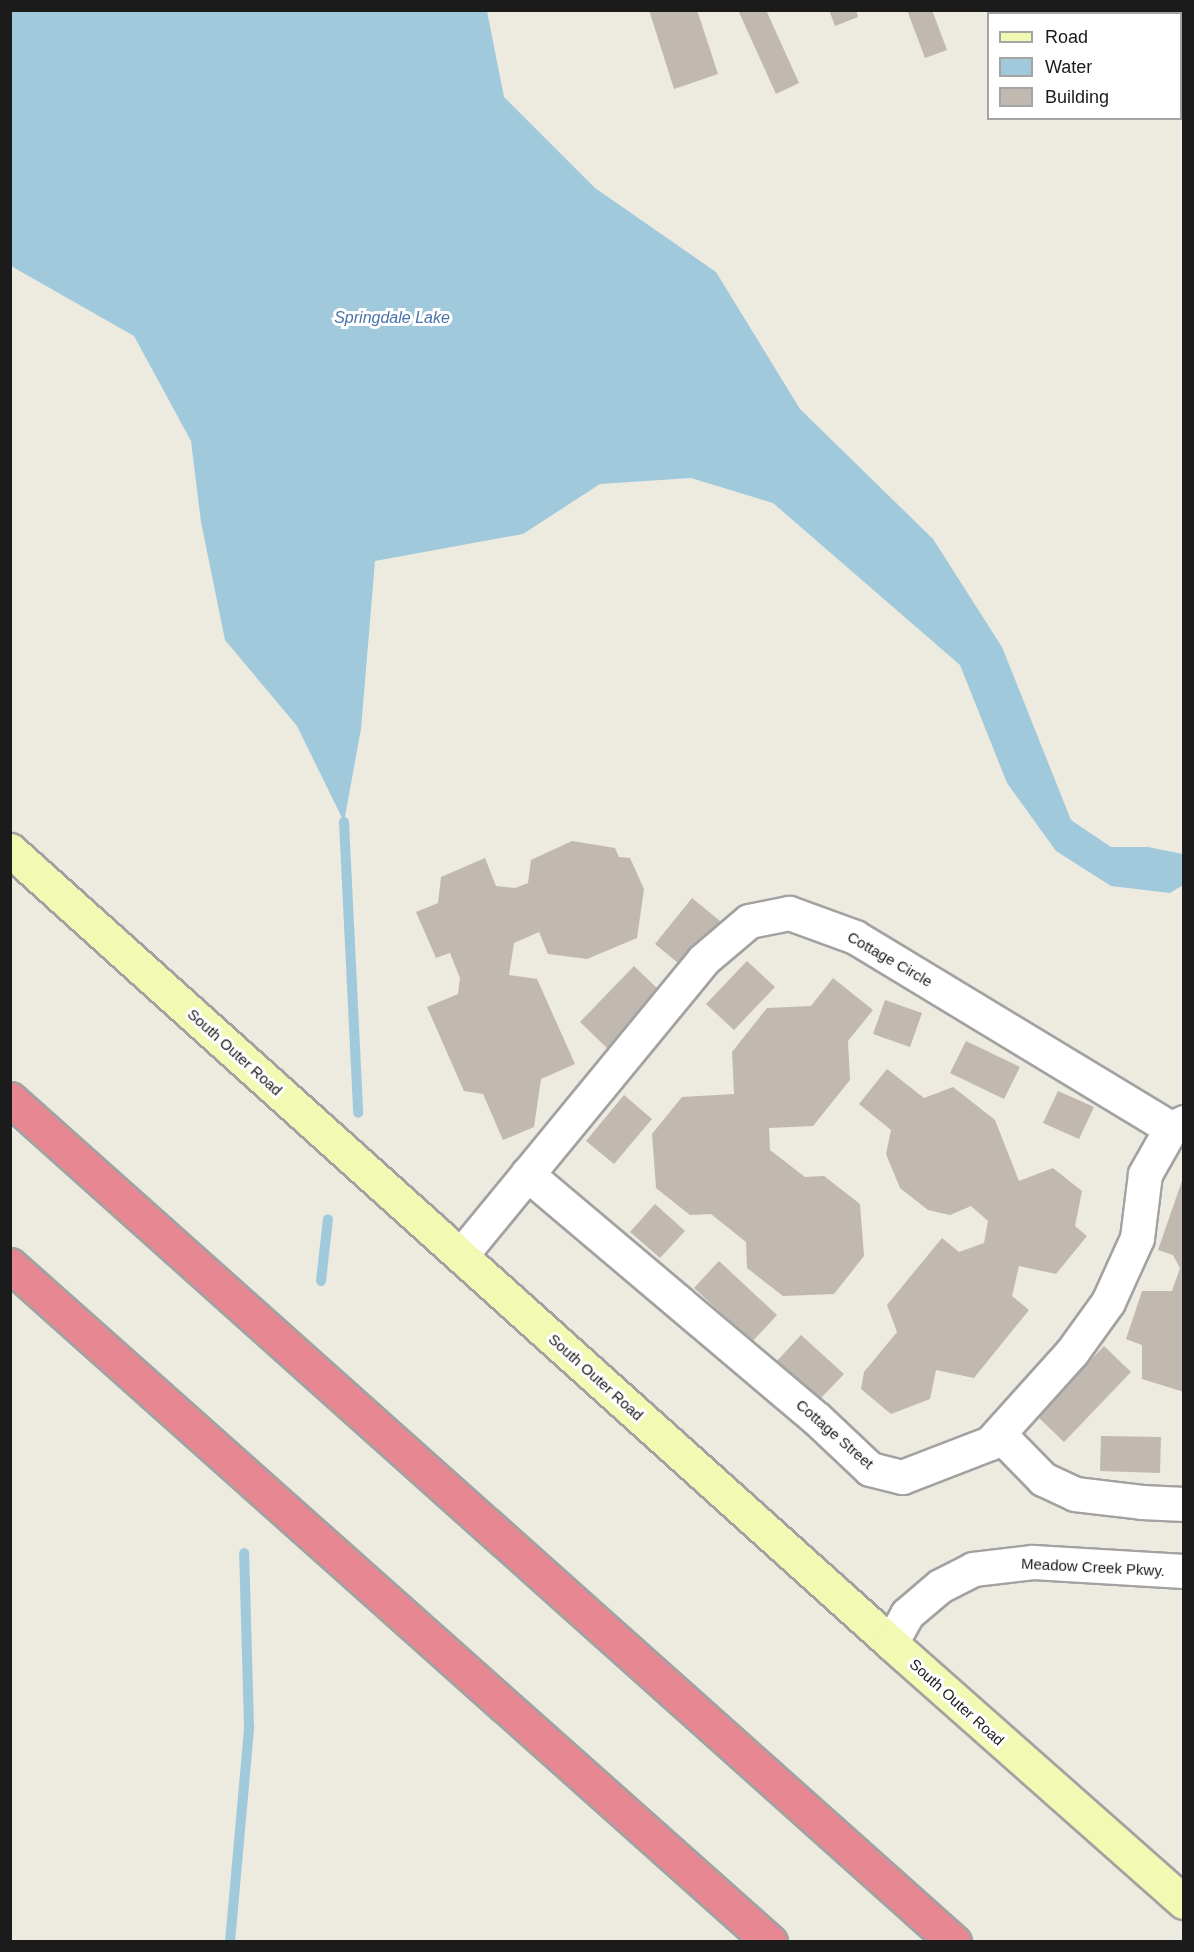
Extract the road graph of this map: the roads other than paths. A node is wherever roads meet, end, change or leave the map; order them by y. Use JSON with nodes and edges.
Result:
{"nodes":[{"id":1,"x":10,"y":850,"type":"edge"},
{"id":2,"x":10,"y":1099,"type":"edge"},
{"id":3,"x":1178,"y":1125,"type":"edge"},
{"id":4,"x":527,"y":1174,"type":"junction"},
{"id":5,"x":460,"y":1255,"type":"junction"},
{"id":6,"x":10,"y":1265,"type":"edge"},
{"id":7,"x":999,"y":1434,"type":"junction"},
{"id":8,"x":1184,"y":1504,"type":"edge"},
{"id":9,"x":1184,"y":1571,"type":"edge"},
{"id":10,"x":891,"y":1643,"type":"junction"},
{"id":11,"x":563,"y":1759,"type":"junction"},
{"id":12,"x":1184,"y":1902,"type":"edge"},
{"id":13,"x":754,"y":1941,"type":"edge"},
{"id":14,"x":770,"y":1941,"type":"edge"},
{"id":15,"x":954,"y":1941,"type":"edge"}],
"edges":[{"from":1,"to":5,"type":"street","name":"South Outer Road"},
{"from":2,"to":15,"type":"highway"},
{"from":3,"to":4,"type":"street","name":"Cottage Circle"},
{"from":3,"to":7,"type":"street","name":"Cottage Street"},
{"from":4,"to":5,"type":"street","name":"Cottage Circle"},
{"from":4,"to":7,"type":"street","name":"Cottage Street"},
{"from":5,"to":10,"type":"street","name":"South Outer Road"},
{"from":6,"to":11,"type":"highway"},
{"from":7,"to":8,"type":"street"},
{"from":9,"to":10,"type":"street","name":"Meadow Creek Pkwy."},
{"from":10,"to":12,"type":"street","name":"South Outer Road"},
{"from":11,"to":13,"type":"highway"},
{"from":11,"to":14,"type":"highway"}]}
